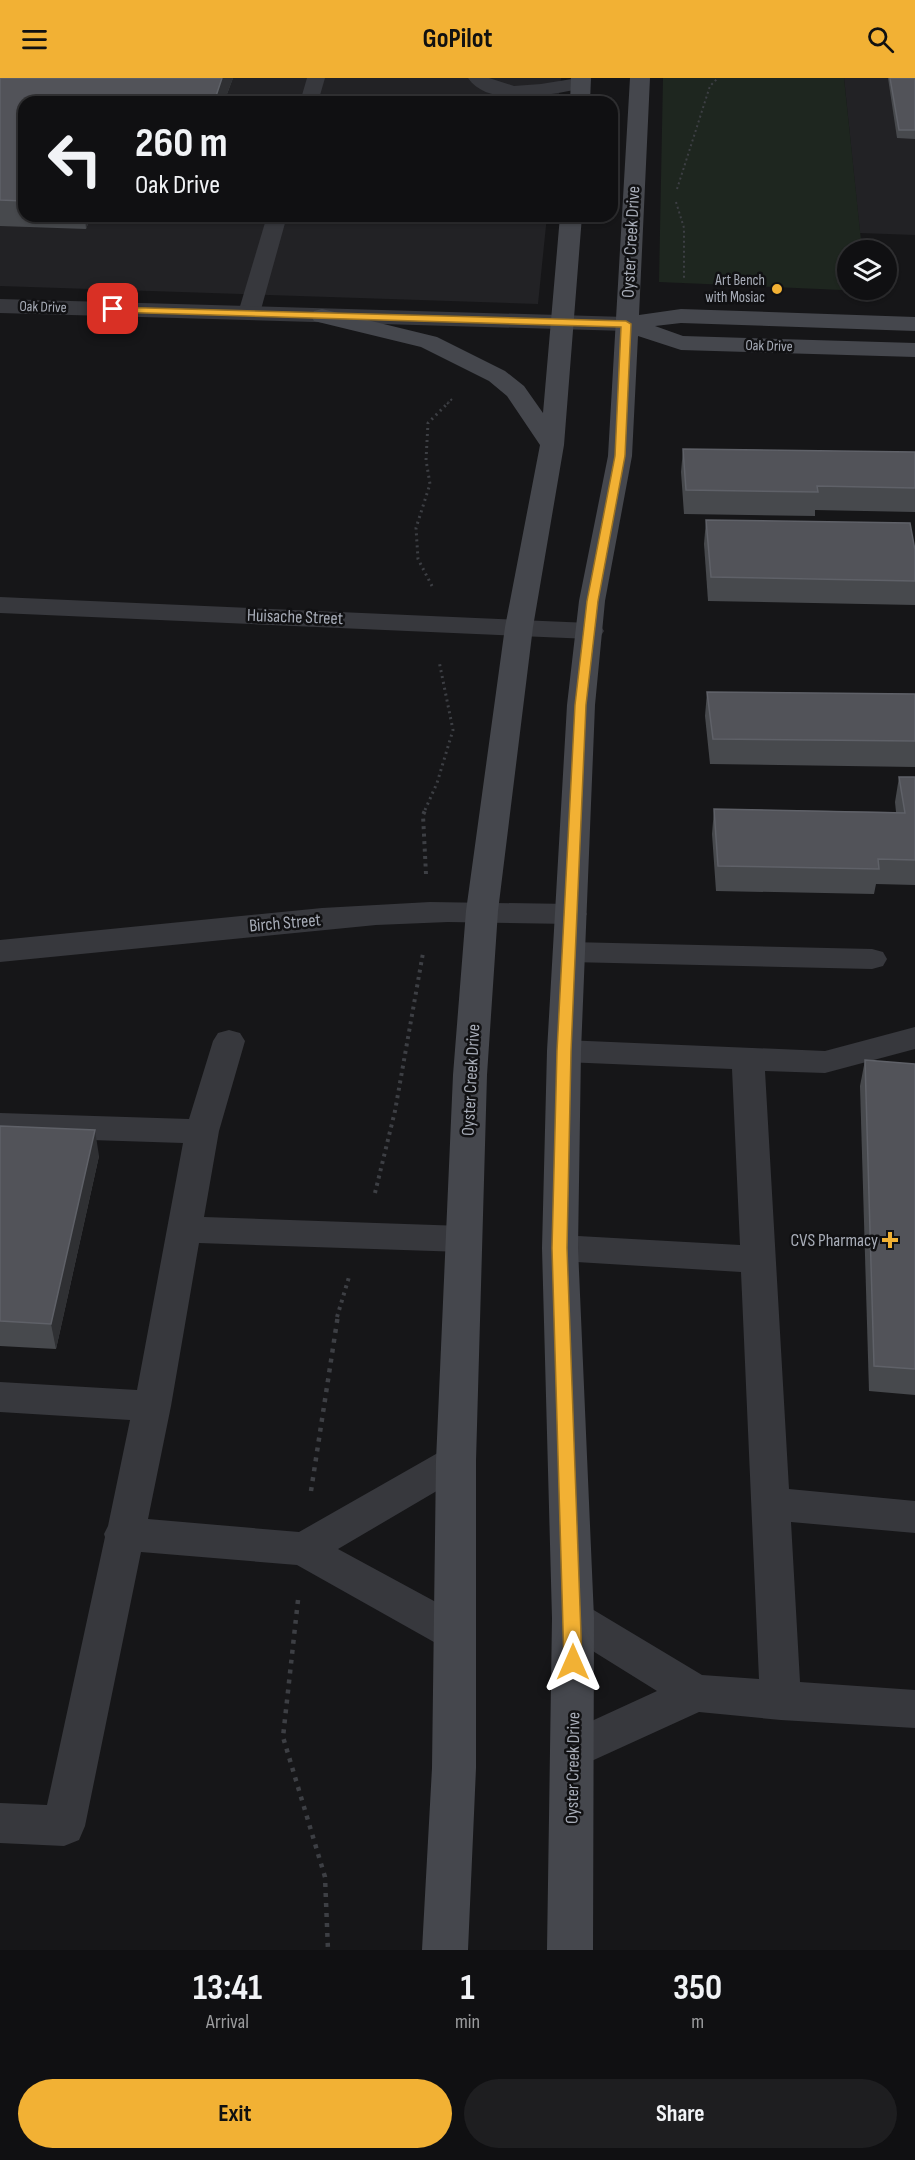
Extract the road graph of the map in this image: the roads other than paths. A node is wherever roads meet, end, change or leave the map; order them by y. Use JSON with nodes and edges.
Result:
{"nodes":[{"id":1,"x":316,"y":78,"type":"edge"},
{"id":2,"x":477,"y":78,"type":"edge"},
{"id":3,"x":640,"y":78,"type":"edge"},
{"id":4,"x":581,"y":88,"type":"edge"},
{"id":5,"x":311,"y":96,"type":"edge"},
{"id":6,"x":275,"y":222,"type":"edge"},
{"id":7,"x":571,"y":222,"type":"edge"},
{"id":8,"x":0,"y":306,"type":"edge"},
{"id":9,"x":249,"y":313,"type":"junction"},
{"id":10,"x":322,"y":316,"type":"junction"},
{"id":11,"x":563,"y":321,"type":"junction"},
{"id":12,"x":626,"y":324,"type":"junction"},
{"id":13,"x":915,"y":324,"type":"edge"},
{"id":14,"x":915,"y":350,"type":"edge"},
{"id":15,"x":552,"y":445,"type":"junction"},
{"id":16,"x":0,"y":605,"type":"edge"},
{"id":17,"x":519,"y":627,"type":"junction"},
{"id":18,"x":590,"y":630,"type":"junction"},
{"id":19,"x":482,"y":911,"type":"junction"},
{"id":20,"x":571,"y":914,"type":"junction"},
{"id":21,"x":0,"y":951,"type":"edge"},
{"id":22,"x":570,"y":952,"type":"junction"},
{"id":23,"x":872,"y":959,"type":"dead end"},
{"id":24,"x":915,"y":1038,"type":"edge"},
{"id":25,"x":229,"y":1041,"type":"dead end"},
{"id":26,"x":564,"y":1051,"type":"junction"},
{"id":27,"x":748,"y":1057,"type":"junction"},
{"id":28,"x":0,"y":1125,"type":"edge"},
{"id":29,"x":202,"y":1131,"type":"junction"},
{"id":30,"x":183,"y":1229,"type":"junction"},
{"id":31,"x":463,"y":1239,"type":"junction"},
{"id":32,"x":560,"y":1248,"type":"junction"},
{"id":33,"x":758,"y":1259,"type":"junction"},
{"id":34,"x":0,"y":1397,"type":"edge"},
{"id":35,"x":152,"y":1406,"type":"junction"},
{"id":36,"x":456,"y":1461,"type":"junction"},
{"id":37,"x":770,"y":1504,"type":"junction"},
{"id":38,"x":915,"y":1517,"type":"edge"},
{"id":39,"x":123,"y":1534,"type":"junction"},
{"id":40,"x":303,"y":1549,"type":"junction"},
{"id":41,"x":573,"y":1618,"type":"junction"},
{"id":42,"x":455,"y":1633,"type":"junction"},
{"id":43,"x":696,"y":1693,"type":"junction"},
{"id":44,"x":781,"y":1701,"type":"junction"},
{"id":45,"x":915,"y":1709,"type":"edge"},
{"id":46,"x":574,"y":1750,"type":"junction"},
{"id":47,"x":0,"y":1823,"type":"edge"},
{"id":48,"x":445,"y":1950,"type":"edge"},
{"id":49,"x":570,"y":1950,"type":"edge"}],
"edges":[{"from":1,"to":5,"type":"lane"},
{"from":2,"to":4,"type":"lane"},
{"from":3,"to":12,"type":"main road","name":"Oyster Creek Drive"},
{"from":6,"to":9,"type":"lane"},
{"from":7,"to":11,"type":"main road","name":"Oyster Creek Drive"},
{"from":8,"to":9,"type":"street","name":"Oak Drive"},
{"from":9,"to":10,"type":"street","name":"Oak Drive"},
{"from":10,"to":11,"type":"street","name":"Oak Drive"},
{"from":10,"to":15,"type":"main road"},
{"from":11,"to":12,"type":"street","name":"Oak Drive"},
{"from":11,"to":15,"type":"main road","name":"Oyster Creek Drive"},
{"from":12,"to":13,"type":"main road","name":"Oak Drive"},
{"from":12,"to":14,"type":"main road","name":"Oak Drive"},
{"from":12,"to":18,"type":"main road","name":"Oyster Creek Drive"},
{"from":15,"to":17,"type":"main road","name":"Oyster Creek Drive"},
{"from":16,"to":17,"type":"street","name":"Huisache Street"},
{"from":17,"to":18,"type":"street","name":"Huisache Street"},
{"from":17,"to":19,"type":"main road","name":"Oyster Creek Drive"},
{"from":18,"to":20,"type":"main road","name":"Oyster Creek Drive"},
{"from":19,"to":20,"type":"street","name":"Birch Street"},
{"from":19,"to":21,"type":"street","name":"Birch Street"},
{"from":19,"to":31,"type":"main road","name":"Oyster Creek Drive"},
{"from":20,"to":22,"type":"main road","name":"Oyster Creek Drive"},
{"from":22,"to":23,"type":"lane"},
{"from":22,"to":26,"type":"main road","name":"Oyster Creek Drive"},
{"from":24,"to":27,"type":"lane"},
{"from":25,"to":29,"type":"lane"},
{"from":26,"to":27,"type":"lane"},
{"from":26,"to":32,"type":"main road","name":"Oyster Creek Drive"},
{"from":27,"to":33,"type":"lane"},
{"from":28,"to":29,"type":"lane"},
{"from":29,"to":30,"type":"lane"},
{"from":30,"to":31,"type":"lane"},
{"from":30,"to":35,"type":"lane"},
{"from":31,"to":36,"type":"main road","name":"Oyster Creek Drive"},
{"from":32,"to":33,"type":"lane"},
{"from":32,"to":41,"type":"main road","name":"Oyster Creek Drive"},
{"from":33,"to":37,"type":"lane"},
{"from":34,"to":35,"type":"lane"},
{"from":35,"to":39,"type":"lane"},
{"from":36,"to":40,"type":"lane"},
{"from":36,"to":42,"type":"main road","name":"Oyster Creek Drive"},
{"from":37,"to":38,"type":"lane"},
{"from":37,"to":44,"type":"lane"},
{"from":39,"to":40,"type":"lane"},
{"from":39,"to":47,"type":"lane"},
{"from":40,"to":42,"type":"lane"},
{"from":41,"to":43,"type":"lane"},
{"from":41,"to":46,"type":"main road","name":"Oyster Creek Drive"},
{"from":42,"to":48,"type":"main road","name":"Oyster Creek Drive"},
{"from":43,"to":44,"type":"lane"},
{"from":43,"to":46,"type":"lane"},
{"from":44,"to":45,"type":"lane"},
{"from":46,"to":49,"type":"main road","name":"Oyster Creek Drive"}]}
